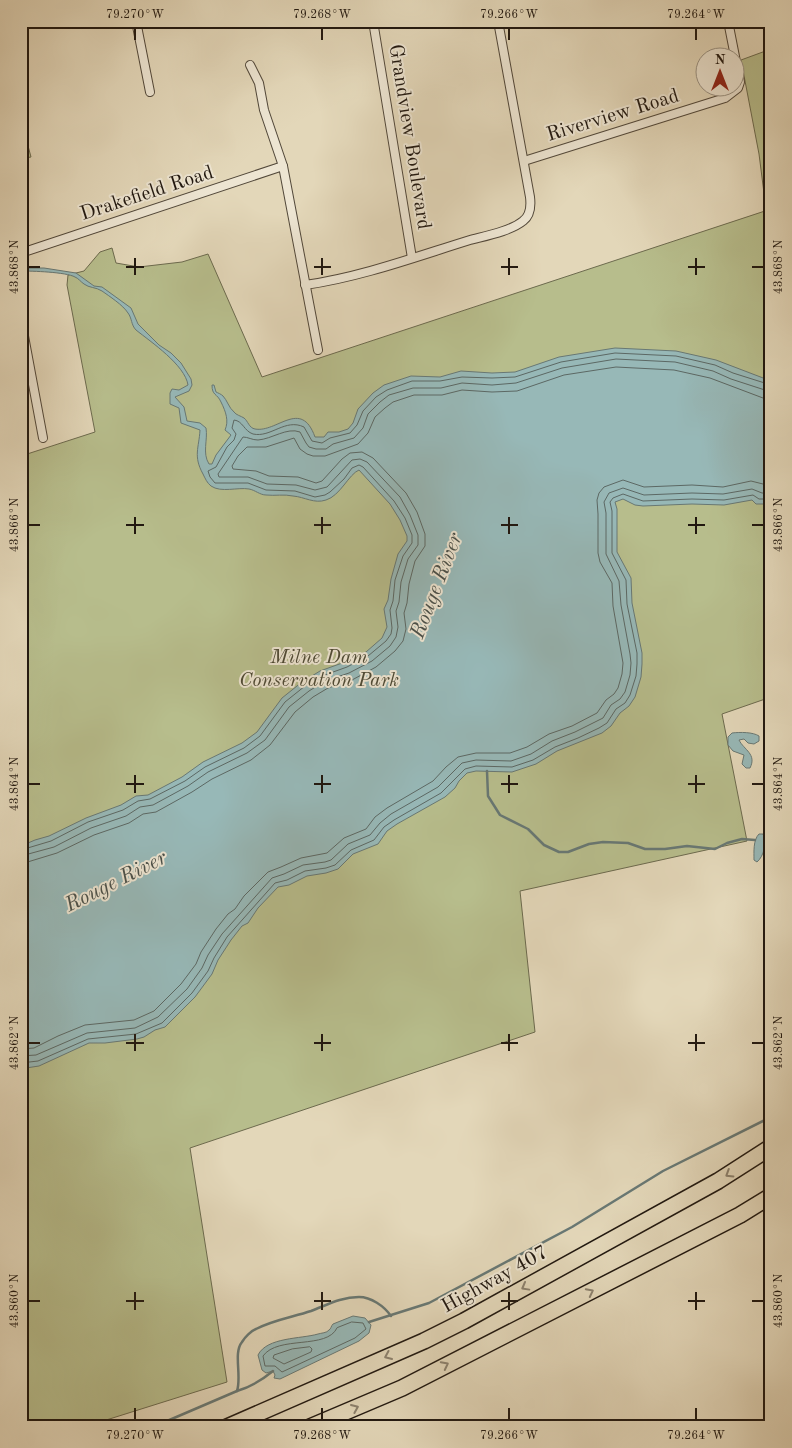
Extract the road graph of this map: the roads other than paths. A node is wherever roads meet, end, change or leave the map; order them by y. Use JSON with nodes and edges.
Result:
{"nodes":[{"id":1,"x":136,"y":21,"type":"edge"},
{"id":2,"x":373,"y":21,"type":"edge"},
{"id":3,"x":498,"y":21,"type":"edge"},
{"id":4,"x":728,"y":21,"type":"edge"},
{"id":5,"x":250,"y":65,"type":"dead end"},
{"id":6,"x":150,"y":92,"type":"dead end"},
{"id":7,"x":524,"y":162,"type":"junction"},
{"id":8,"x":283,"y":166,"type":"junction"},
{"id":9,"x":21,"y":253,"type":"edge"},
{"id":10,"x":412,"y":258,"type":"junction"},
{"id":11,"x":304,"y":285,"type":"junction"},
{"id":12,"x":21,"y":320,"type":"edge"},
{"id":13,"x":318,"y":350,"type":"dead end"},
{"id":14,"x":43,"y":438,"type":"dead end"},
{"id":15,"x":770,"y":1147,"type":"edge"},
{"id":16,"x":771,"y":1196,"type":"edge"},
{"id":17,"x":771,"y":1206,"type":"edge"},
{"id":18,"x":740,"y":1215,"type":"junction"},
{"id":19,"x":228,"y":1427,"type":"edge"},
{"id":20,"x":310,"y":1427,"type":"edge"}],
"edges":[{"from":1,"to":6,"type":"street"},
{"from":2,"to":10,"type":"street","name":"Grandview Boulevard"},
{"from":3,"to":7,"type":"street"},
{"from":4,"to":7,"type":"street","name":"Riverview Road"},
{"from":5,"to":8,"type":"street"},
{"from":7,"to":10,"type":"street"},
{"from":8,"to":9,"type":"street","name":"Drakefield Road"},
{"from":8,"to":11,"type":"street"},
{"from":10,"to":11,"type":"street"},
{"from":11,"to":13,"type":"street"},
{"from":12,"to":14,"type":"street"},
{"from":15,"to":19,"type":"highway","name":"Highway 407","one_way":true},
{"from":16,"to":18,"type":"highway"},
{"from":17,"to":18,"type":"highway"},
{"from":20,"to":18,"type":"highway","one_way":true}]}
